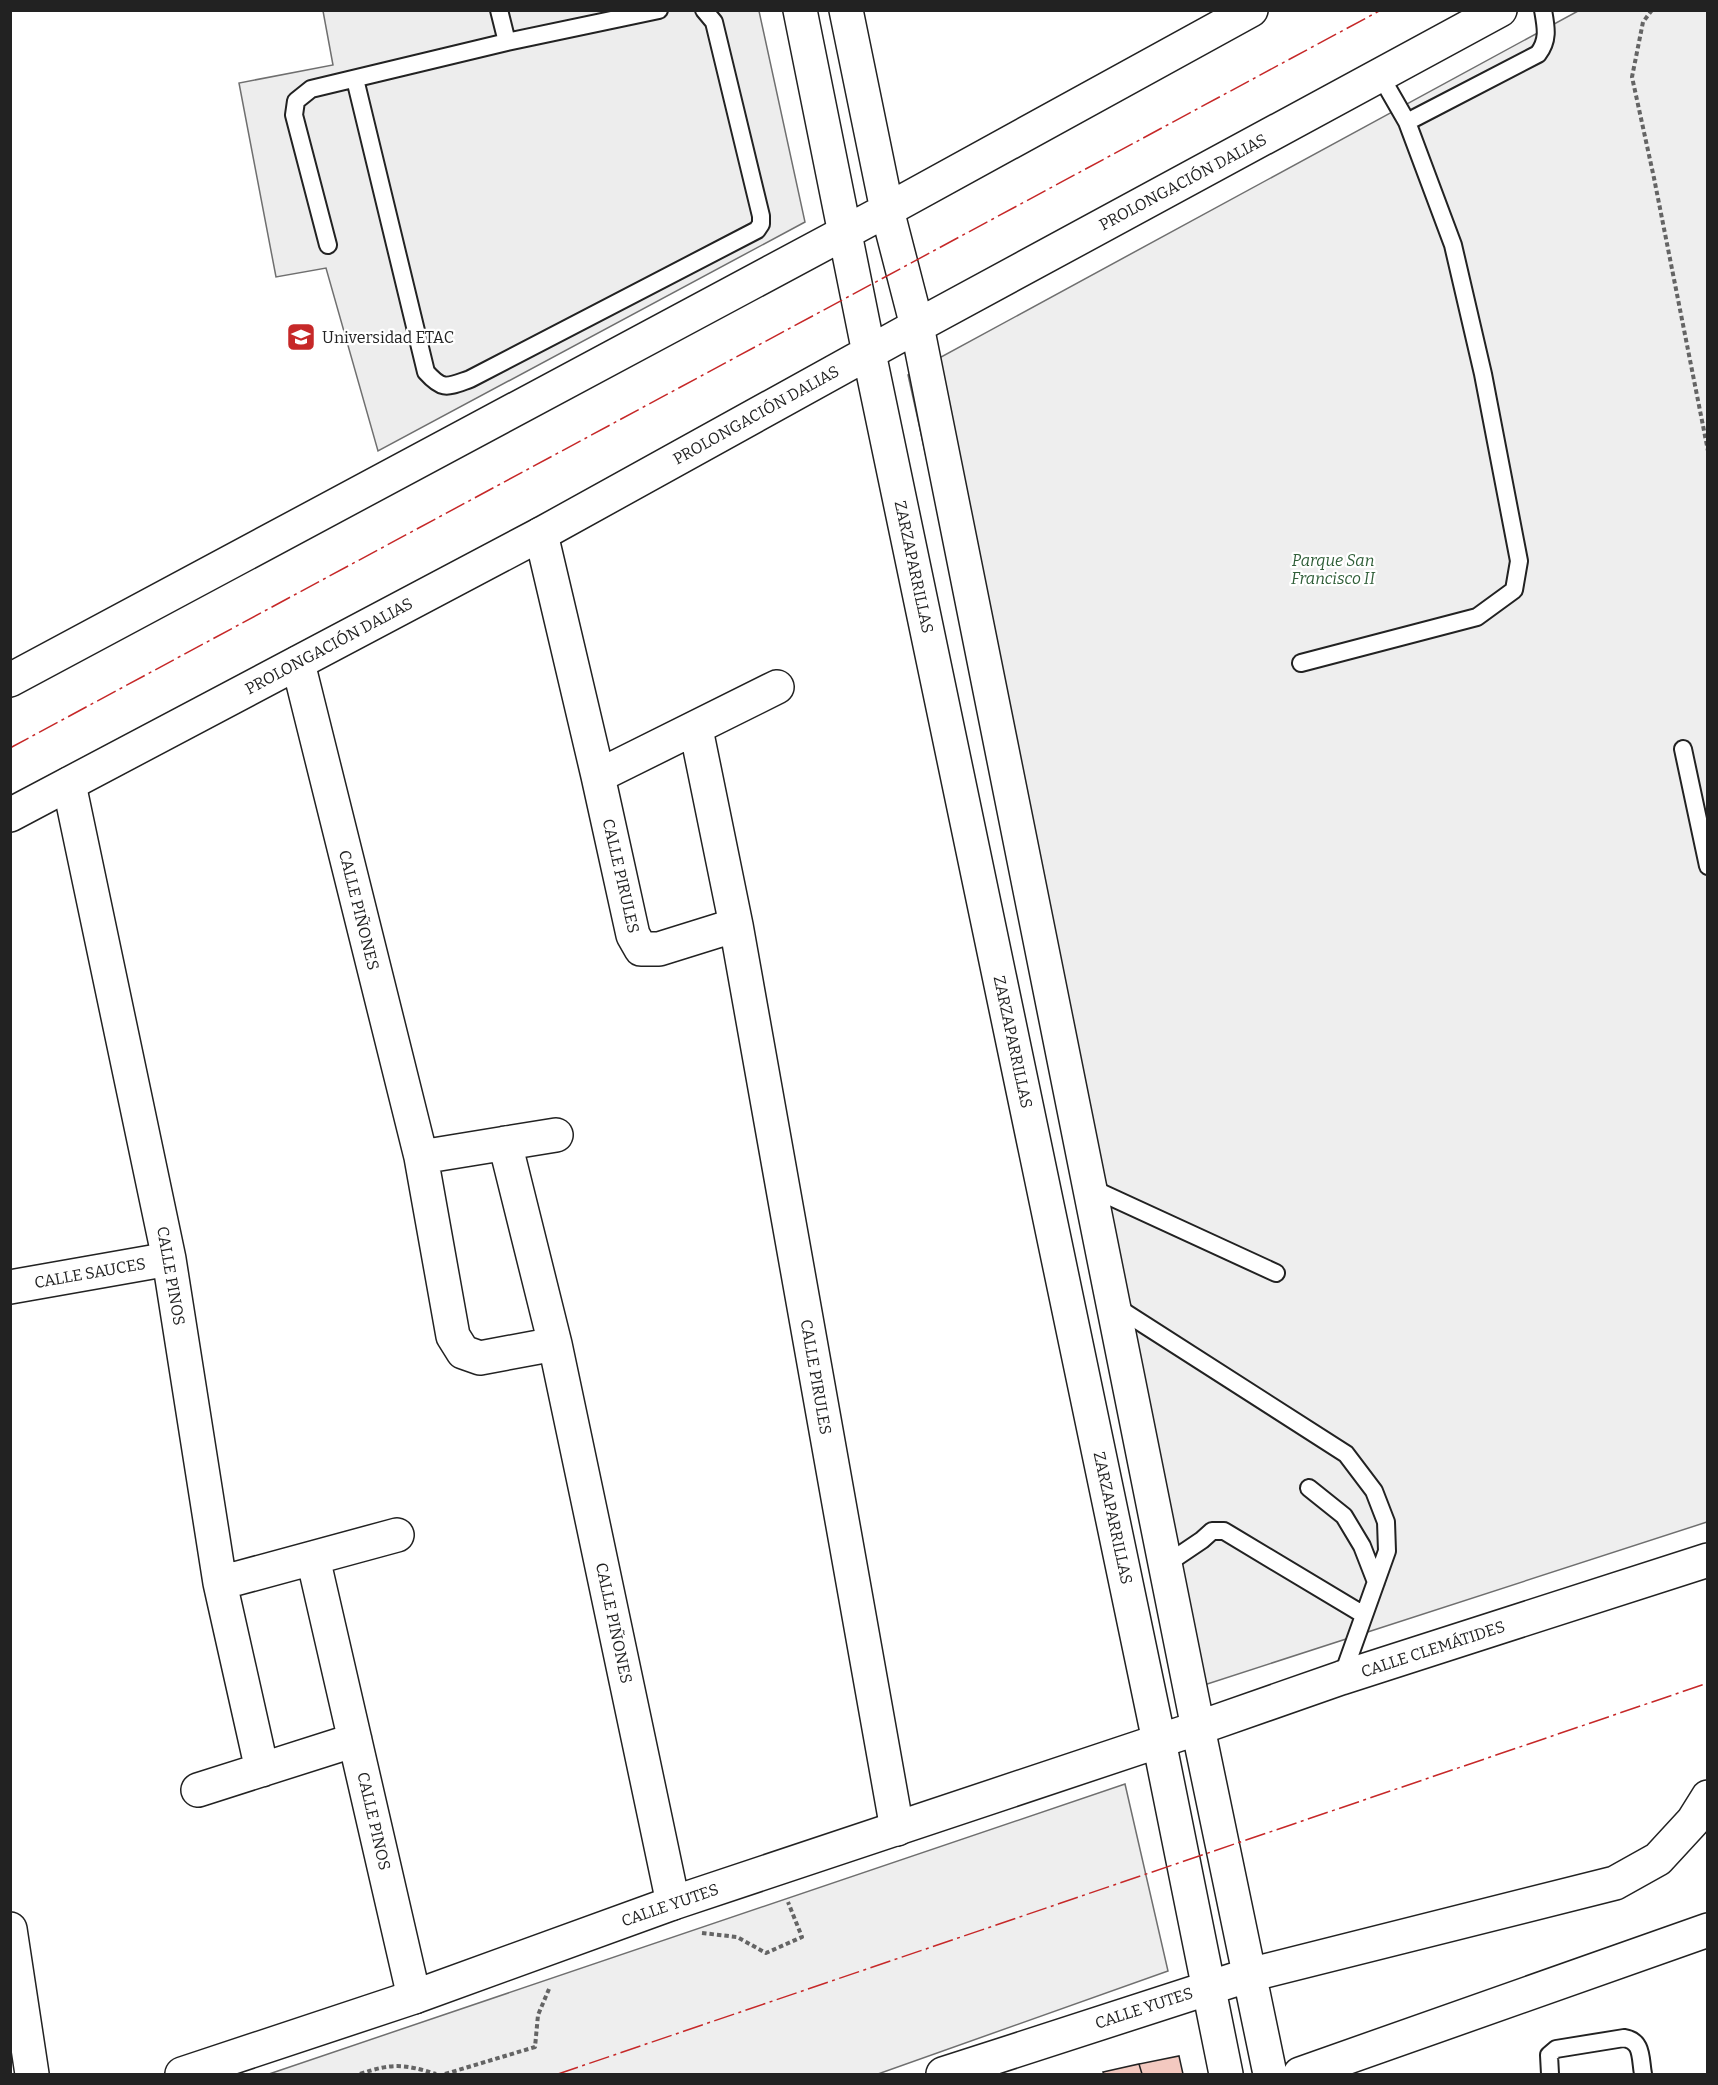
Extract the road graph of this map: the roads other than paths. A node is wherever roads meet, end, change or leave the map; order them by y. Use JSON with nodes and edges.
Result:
{"nodes":[{"id":1,"x":499,"y":10,"type":"edge"},
{"id":2,"x":659,"y":10,"type":"edge"},
{"id":3,"x":704,"y":10,"type":"edge"},
{"id":4,"x":800,"y":10,"type":"edge"},
{"id":5,"x":846,"y":10,"type":"edge"},
{"id":6,"x":1251,"y":10,"type":"edge"},
{"id":7,"x":1500,"y":10,"type":"edge"},
{"id":8,"x":1543,"y":10,"type":"edge"},
{"id":9,"x":507,"y":42,"type":"junction"},
{"id":10,"x":1380,"y":75,"type":"junction"},
{"id":11,"x":355,"y":79,"type":"junction"},
{"id":12,"x":1407,"y":122,"type":"junction"},
{"id":13,"x":887,"y":210,"type":"junction"},
{"id":14,"x":846,"y":232,"type":"junction"},
{"id":15,"x":328,"y":244,"type":"dead end"},
{"id":16,"x":917,"y":326,"type":"junction"},
{"id":17,"x":869,"y":353,"type":"junction"},
{"id":18,"x":542,"y":534,"type":"junction"},
{"id":19,"x":298,"y":663,"type":"junction"},
{"id":20,"x":1300,"y":663,"type":"dead end"},
{"id":21,"x":10,"y":680,"type":"edge"},
{"id":22,"x":777,"y":687,"type":"dead end"},
{"id":23,"x":696,"y":729,"type":"junction"},
{"id":24,"x":1683,"y":748,"type":"dead end"},
{"id":25,"x":598,"y":776,"type":"junction"},
{"id":26,"x":69,"y":784,"type":"junction"},
{"id":27,"x":10,"y":815,"type":"edge"},
{"id":28,"x":1707,"y":866,"type":"edge"},
{"id":29,"x":736,"y":925,"type":"junction"},
{"id":30,"x":556,"y":1135,"type":"dead end"},
{"id":31,"x":505,"y":1143,"type":"junction"},
{"id":32,"x":421,"y":1157,"type":"junction"},
{"id":33,"x":1089,"y":1187,"type":"junction"},
{"id":34,"x":169,"y":1259,"type":"junction"},
{"id":35,"x":1276,"y":1274,"type":"dead end"},
{"id":36,"x":10,"y":1287,"type":"edge"},
{"id":37,"x":1114,"y":1306,"type":"junction"},
{"id":38,"x":555,"y":1344,"type":"junction"},
{"id":39,"x":1309,"y":1488,"type":"dead end"},
{"id":40,"x":397,"y":1535,"type":"dead end"},
{"id":41,"x":313,"y":1558,"type":"junction"},
{"id":42,"x":1707,"y":1560,"type":"edge"},
{"id":43,"x":1165,"y":1565,"type":"junction"},
{"id":44,"x":1376,"y":1582,"type":"junction"},
{"id":45,"x":219,"y":1583,"type":"junction"},
{"id":46,"x":1364,"y":1615,"type":"junction"},
{"id":47,"x":1341,"y":1678,"type":"junction"},
{"id":48,"x":1198,"y":1728,"type":"junction"},
{"id":49,"x":355,"y":1740,"type":"junction"},
{"id":50,"x":1160,"y":1741,"type":"junction"},
{"id":51,"x":262,"y":1770,"type":"junction"},
{"id":52,"x":198,"y":1790,"type":"dead end"},
{"id":53,"x":1707,"y":1797,"type":"edge"},
{"id":54,"x":897,"y":1829,"type":"junction"},
{"id":55,"x":673,"y":1903,"type":"junction"},
{"id":56,"x":10,"y":1929,"type":"edge"},
{"id":57,"x":1707,"y":1930,"type":"edge"},
{"id":58,"x":1249,"y":1975,"type":"junction"},
{"id":59,"x":1208,"y":1986,"type":"junction"},
{"id":60,"x":414,"y":1997,"type":"junction"},
{"id":61,"x":32,"y":2074,"type":"edge"},
{"id":62,"x":182,"y":2074,"type":"edge"},
{"id":63,"x":947,"y":2074,"type":"edge"},
{"id":64,"x":1226,"y":2074,"type":"edge"},
{"id":65,"x":1270,"y":2074,"type":"edge"},
{"id":66,"x":1300,"y":2074,"type":"edge"},
{"id":67,"x":1550,"y":2074,"type":"edge"},
{"id":68,"x":1643,"y":2074,"type":"edge"}],
"edges":[{"from":1,"to":9,"type":"lane"},
{"from":2,"to":9,"type":"lane"},
{"from":3,"to":11,"type":"lane"},
{"from":4,"to":14,"type":"street","name":"ZARZAPARRILLAS"},
{"from":5,"to":13,"type":"street"},
{"from":6,"to":13,"type":"street"},
{"from":7,"to":10,"type":"street","name":"PROLONGACIÓN DALIAS"},
{"from":8,"to":12,"type":"lane"},
{"from":9,"to":11,"type":"lane"},
{"from":10,"to":12,"type":"lane"},
{"from":10,"to":16,"type":"street","name":"PROLONGACIÓN DALIAS"},
{"from":11,"to":15,"type":"lane"},
{"from":12,"to":20,"type":"lane"},
{"from":13,"to":14,"type":"street"},
{"from":13,"to":16,"type":"street"},
{"from":14,"to":17,"type":"street","name":"ZARZAPARRILLAS"},
{"from":14,"to":21,"type":"street"},
{"from":16,"to":17,"type":"street","name":"PROLONGACIÓN DALIAS"},
{"from":16,"to":33,"type":"street"},
{"from":17,"to":18,"type":"street","name":"PROLONGACIÓN DALIAS"},
{"from":17,"to":50,"type":"street","name":"ZARZAPARRILLAS"},
{"from":18,"to":19,"type":"street","name":"PROLONGACIÓN DALIAS"},
{"from":18,"to":25,"type":"street","name":"CALLE PIRULES"},
{"from":19,"to":26,"type":"street","name":"PROLONGACIÓN DALIAS"},
{"from":19,"to":32,"type":"street","name":"CALLE PIÑONES"},
{"from":22,"to":23,"type":"street"},
{"from":23,"to":25,"type":"street"},
{"from":23,"to":29,"type":"street","name":"CALLE PIRULES"},
{"from":24,"to":28,"type":"lane"},
{"from":25,"to":29,"type":"street","name":"CALLE PIRULES"},
{"from":26,"to":27,"type":"street","name":"PROLONGACIÓN DALIAS"},
{"from":26,"to":34,"type":"street","name":"CALLE PINOS"},
{"from":29,"to":54,"type":"street","name":"CALLE PIRULES"},
{"from":30,"to":31,"type":"street"},
{"from":31,"to":32,"type":"street"},
{"from":31,"to":38,"type":"street","name":"CALLE PIÑONES"},
{"from":32,"to":38,"type":"street","name":"CALLE PIÑONES"},
{"from":33,"to":35,"type":"lane"},
{"from":33,"to":37,"type":"street"},
{"from":34,"to":36,"type":"street","name":"CALLE SAUCES"},
{"from":34,"to":45,"type":"street","name":"CALLE PINOS"},
{"from":37,"to":43,"type":"street"},
{"from":37,"to":44,"type":"lane"},
{"from":38,"to":55,"type":"street","name":"CALLE PIÑONES"},
{"from":39,"to":44,"type":"lane"},
{"from":40,"to":41,"type":"street"},
{"from":41,"to":45,"type":"street"},
{"from":41,"to":49,"type":"street","name":"CALLE PINOS"},
{"from":42,"to":47,"type":"street","name":"CALLE CLEMÁTIDES"},
{"from":43,"to":46,"type":"lane"},
{"from":43,"to":48,"type":"street"},
{"from":44,"to":46,"type":"lane"},
{"from":45,"to":51,"type":"street","name":"CALLE PINOS"},
{"from":46,"to":47,"type":"lane"},
{"from":47,"to":48,"type":"street","name":"CALLE CLEMÁTIDES"},
{"from":48,"to":50,"type":"street","name":"CALLE CLEMÁTIDES"},
{"from":48,"to":58,"type":"street"},
{"from":49,"to":51,"type":"street"},
{"from":49,"to":60,"type":"street","name":"CALLE PINOS"},
{"from":50,"to":54,"type":"street","name":"CALLE YUTES"},
{"from":50,"to":59,"type":"street","name":"ZARZAPARRILLAS"},
{"from":51,"to":52,"type":"street"},
{"from":53,"to":58,"type":"street"},
{"from":54,"to":55,"type":"street","name":"CALLE YUTES"},
{"from":55,"to":60,"type":"street","name":"CALLE YUTES"},
{"from":56,"to":61,"type":"street"},
{"from":57,"to":66,"type":"street"},
{"from":58,"to":59,"type":"street"},
{"from":58,"to":65,"type":"street"},
{"from":59,"to":63,"type":"street","name":"CALLE YUTES"},
{"from":59,"to":64,"type":"street","name":"ZARZAPARRILLAS"},
{"from":60,"to":62,"type":"street","name":"CALLE YUTES"},
{"from":67,"to":68,"type":"lane"}]}
